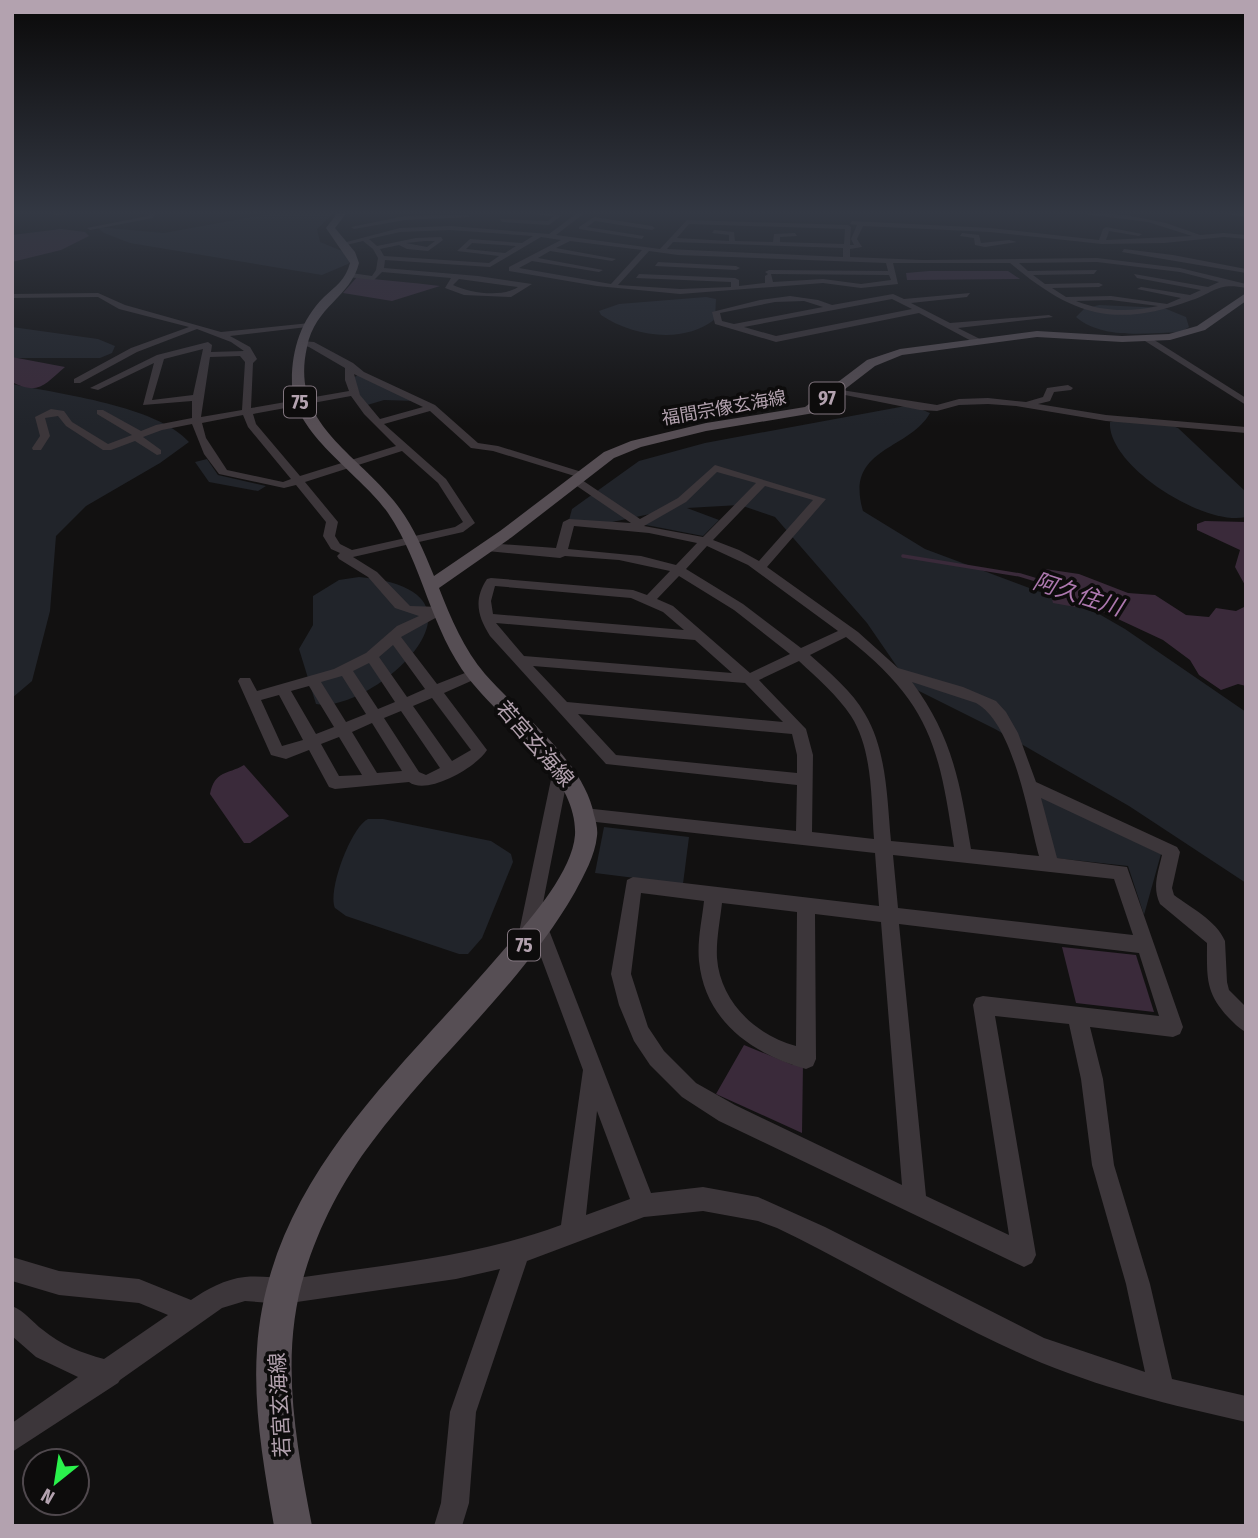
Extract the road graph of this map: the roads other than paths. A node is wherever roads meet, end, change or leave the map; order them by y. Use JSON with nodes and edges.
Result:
{"nodes":[{"id":1,"x":344,"y":283,"type":"edge"},
{"id":2,"x":451,"y":283,"type":"edge"},
{"id":3,"x":503,"y":283,"type":"edge"},
{"id":4,"x":530,"y":283,"type":"edge"},
{"id":5,"x":592,"y":283,"type":"edge"},
{"id":6,"x":616,"y":283,"type":"edge"},
{"id":7,"x":714,"y":283,"type":"edge"},
{"id":8,"x":799,"y":283,"type":"edge"},
{"id":9,"x":839,"y":283,"type":"edge"},
{"id":10,"x":890,"y":283,"type":"edge"},
{"id":11,"x":1041,"y":283,"type":"edge"},
{"id":12,"x":1172,"y":283,"type":"edge"},
{"id":13,"x":1224,"y":283,"type":"edge"},
{"id":14,"x":735,"y":285,"type":"junction"},
{"id":15,"x":769,"y":285,"type":"joint"},
{"id":16,"x":1099,"y":285,"type":"dead end"},
{"id":17,"x":525,"y":286,"type":"junction"},
{"id":18,"x":613,"y":286,"type":"junction"},
{"id":19,"x":1046,"y":286,"type":"junction"},
{"id":20,"x":1141,"y":289,"type":"dead end"},
{"id":21,"x":1210,"y":290,"type":"junction"},
{"id":22,"x":967,"y":295,"type":"dead end"},
{"id":23,"x":12,"y":296,"type":"edge"},
{"id":24,"x":1192,"y":298,"type":"junction"},
{"id":25,"x":1068,"y":299,"type":"junction"},
{"id":26,"x":1242,"y":300,"type":"edge"},
{"id":27,"x":903,"y":301,"type":"junction"},
{"id":28,"x":1172,"y":307,"type":"junction"},
{"id":29,"x":831,"y":308,"type":"junction"},
{"id":30,"x":920,"y":310,"type":"junction"},
{"id":31,"x":1049,"y":317,"type":"dead end"},
{"id":32,"x":307,"y":325,"type":"junction"},
{"id":33,"x":737,"y":326,"type":"junction"},
{"id":34,"x":950,"y":326,"type":"junction"},
{"id":35,"x":195,"y":327,"type":"junction"},
{"id":36,"x":222,"y":334,"type":"junction"},
{"id":37,"x":977,"y":341,"type":"junction"},
{"id":38,"x":1155,"y":343,"type":"junction"},
{"id":39,"x":301,"y":344,"type":"junction"},
{"id":40,"x":207,"y":355,"type":"junction"},
{"id":41,"x":160,"y":357,"type":"junction"},
{"id":42,"x":249,"y":362,"type":"junction"},
{"id":43,"x":350,"y":365,"type":"junction"},
{"id":44,"x":77,"y":381,"type":"dead end"},
{"id":45,"x":110,"y":381,"type":"junction"},
{"id":46,"x":95,"y":388,"type":"dead end"},
{"id":47,"x":1068,"y":388,"type":"dead end"},
{"id":48,"x":835,"y":392,"type":"junction"},
{"id":49,"x":352,"y":393,"type":"junction"},
{"id":50,"x":104,"y":398,"type":"dead end"},
{"id":51,"x":196,"y":398,"type":"junction"},
{"id":52,"x":300,"y":402,"type":"junction"},
{"id":53,"x":1246,"y":402,"type":"edge"},
{"id":54,"x":1024,"y":404,"type":"junction"},
{"id":55,"x":432,"y":407,"type":"junction"},
{"id":56,"x":246,"y":411,"type":"junction"},
{"id":57,"x":100,"y":412,"type":"dead end"},
{"id":58,"x":194,"y":419,"type":"junction"},
{"id":59,"x":380,"y":422,"type":"junction"},
{"id":60,"x":1246,"y":430,"type":"edge"},
{"id":61,"x":138,"y":436,"type":"junction"},
{"id":62,"x":404,"y":447,"type":"junction"},
{"id":63,"x":37,"y":448,"type":"dead end"},
{"id":64,"x":157,"y":452,"type":"dead end"},
{"id":65,"x":352,"y":463,"type":"junction"},
{"id":66,"x":578,"y":478,"type":"junction"},
{"id":67,"x":297,"y":481,"type":"junction"},
{"id":68,"x":763,"y":482,"type":"junction"},
{"id":69,"x":634,"y":525,"type":"junction"},
{"id":70,"x":411,"y":542,"type":"junction"},
{"id":71,"x":705,"y":542,"type":"junction"},
{"id":72,"x":487,"y":547,"type":"junction"},
{"id":73,"x":560,"y":554,"type":"junction"},
{"id":74,"x":342,"y":556,"type":"dead end"},
{"id":75,"x":760,"y":568,"type":"junction"},
{"id":76,"x":679,"y":569,"type":"junction"},
{"id":77,"x":432,"y":585,"type":"junction"},
{"id":78,"x":650,"y":599,"type":"junction"},
{"id":79,"x":441,"y":611,"type":"junction"},
{"id":80,"x":486,"y":618,"type":"junction"},
{"id":81,"x":846,"y":632,"type":"junction"},
{"id":82,"x":700,"y":636,"type":"junction"},
{"id":83,"x":394,"y":637,"type":"junction"},
{"id":84,"x":371,"y":656,"type":"junction"},
{"id":85,"x":799,"y":656,"type":"junction"},
{"id":86,"x":520,"y":660,"type":"junction"},
{"id":87,"x":345,"y":669,"type":"junction"},
{"id":88,"x":894,"y":671,"type":"junction"},
{"id":89,"x":475,"y":674,"type":"junction"},
{"id":90,"x":750,"y":679,"type":"junction"},
{"id":91,"x":313,"y":680,"type":"junction"},
{"id":92,"x":245,"y":681,"type":"dead end"},
{"id":93,"x":283,"y":689,"type":"junction"},
{"id":94,"x":435,"y":691,"type":"junction"},
{"id":95,"x":252,"y":698,"type":"junction"},
{"id":96,"x":404,"y":704,"type":"junction"},
{"id":97,"x":563,"y":707,"type":"junction"},
{"id":98,"x":374,"y":716,"type":"junction"},
{"id":99,"x":343,"y":729,"type":"junction"},
{"id":100,"x":798,"y":729,"type":"junction"},
{"id":101,"x":312,"y":742,"type":"junction"},
{"id":102,"x":449,"y":769,"type":"junction"},
{"id":103,"x":561,"y":770,"type":"junction"},
{"id":104,"x":413,"y":776,"type":"junction"},
{"id":105,"x":373,"y":780,"type":"junction"},
{"id":106,"x":805,"y":780,"type":"junction"},
{"id":107,"x":1027,"y":785,"type":"junction"},
{"id":108,"x":584,"y":816,"type":"junction"},
{"id":109,"x":803,"y":839,"type":"junction"},
{"id":110,"x":883,"y":847,"type":"junction"},
{"id":111,"x":964,"y":856,"type":"junction"},
{"id":112,"x":1050,"y":864,"type":"junction"},
{"id":113,"x":714,"y":895,"type":"junction"},
{"id":114,"x":806,"y":906,"type":"junction"},
{"id":115,"x":890,"y":915,"type":"junction"},
{"id":116,"x":532,"y":934,"type":"junction"},
{"id":117,"x":1146,"y":944,"type":"junction"},
{"id":118,"x":1077,"y":1016,"type":"junction"},
{"id":119,"x":1246,"y":1022,"type":"edge"},
{"id":120,"x":591,"y":1072,"type":"junction"},
{"id":121,"x":915,"y":1203,"type":"junction"},
{"id":122,"x":644,"y":1205,"type":"junction"},
{"id":123,"x":572,"y":1232,"type":"junction"},
{"id":124,"x":518,"y":1252,"type":"junction"},
{"id":125,"x":12,"y":1269,"type":"edge"},
{"id":126,"x":283,"y":1292,"type":"junction"},
{"id":127,"x":193,"y":1313,"type":"junction"},
{"id":128,"x":12,"y":1318,"type":"edge"},
{"id":129,"x":109,"y":1374,"type":"junction"},
{"id":130,"x":1162,"y":1391,"type":"junction"},
{"id":131,"x":1246,"y":1409,"type":"edge"},
{"id":132,"x":12,"y":1439,"type":"edge"},
{"id":133,"x":293,"y":1526,"type":"edge"},
{"id":134,"x":448,"y":1526,"type":"edge"}],
"edges":[{"from":1,"to":32,"type":"main road","number":"75"},
{"from":2,"to":17,"type":"street"},
{"from":3,"to":17,"type":"street"},
{"from":4,"to":17,"type":"street"},
{"from":5,"to":18,"type":"street"},
{"from":6,"to":18,"type":"street"},
{"from":7,"to":14,"type":"street"},
{"from":8,"to":15,"type":"street"},
{"from":9,"to":10,"type":"street"},
{"from":11,"to":19,"type":"street"},
{"from":12,"to":21,"type":"street"},
{"from":13,"to":21,"type":"street"},
{"from":14,"to":15,"type":"street"},
{"from":14,"to":18,"type":"street"},
{"from":16,"to":19,"type":"street"},
{"from":19,"to":25,"type":"street"},
{"from":20,"to":24,"type":"street"},
{"from":21,"to":24,"type":"street"},
{"from":22,"to":27,"type":"street"},
{"from":23,"to":35,"type":"street"},
{"from":24,"to":28,"type":"street"},
{"from":25,"to":28,"type":"street"},
{"from":25,"to":28,"type":"street"},
{"from":26,"to":38,"type":"main road","name":"福間宗像玄海線","number":"97"},
{"from":27,"to":29,"type":"street"},
{"from":27,"to":30,"type":"street"},
{"from":29,"to":33,"type":"street"},
{"from":29,"to":33,"type":"street"},
{"from":30,"to":33,"type":"street"},
{"from":30,"to":34,"type":"street"},
{"from":31,"to":34,"type":"street"},
{"from":32,"to":36,"type":"street"},
{"from":32,"to":39,"type":"main road","number":"75"},
{"from":34,"to":37,"type":"street"},
{"from":35,"to":36,"type":"street"},
{"from":35,"to":44,"type":"street"},
{"from":36,"to":42,"type":"street"},
{"from":37,"to":38,"type":"main road","name":"福間宗像玄海線","number":"97"},
{"from":37,"to":48,"type":"main road","name":"福間宗像玄海線","number":"97"},
{"from":38,"to":53,"type":"street"},
{"from":39,"to":43,"type":"street"},
{"from":39,"to":52,"type":"main road","number":"75"},
{"from":40,"to":41,"type":"street"},
{"from":40,"to":42,"type":"street"},
{"from":40,"to":51,"type":"street"},
{"from":41,"to":45,"type":"street"},
{"from":41,"to":51,"type":"street"},
{"from":42,"to":56,"type":"street"},
{"from":43,"to":49,"type":"street"},
{"from":43,"to":55,"type":"street"},
{"from":45,"to":46,"type":"street"},
{"from":45,"to":50,"type":"street"},
{"from":47,"to":54,"type":"street"},
{"from":48,"to":54,"type":"street"},
{"from":48,"to":66,"type":"main road","name":"福間宗像玄海線","number":"97"},
{"from":49,"to":52,"type":"street"},
{"from":49,"to":59,"type":"street"},
{"from":51,"to":58,"type":"street"},
{"from":52,"to":56,"type":"street"},
{"from":52,"to":65,"type":"main road","name":"若宮玄海線","number":"75"},
{"from":54,"to":60,"type":"street"},
{"from":55,"to":59,"type":"street"},
{"from":55,"to":66,"type":"street"},
{"from":56,"to":58,"type":"street"},
{"from":56,"to":67,"type":"street"},
{"from":57,"to":61,"type":"street"},
{"from":58,"to":61,"type":"street"},
{"from":58,"to":67,"type":"street"},
{"from":59,"to":62,"type":"street"},
{"from":61,"to":63,"type":"street"},
{"from":61,"to":64,"type":"street"},
{"from":62,"to":65,"type":"street"},
{"from":62,"to":70,"type":"street"},
{"from":65,"to":67,"type":"street"},
{"from":65,"to":70,"type":"main road","name":"若宮玄海線","number":"75"},
{"from":66,"to":69,"type":"street"},
{"from":66,"to":72,"type":"main road","name":"福間宗像玄海線","number":"97"},
{"from":67,"to":70,"type":"street"},
{"from":68,"to":69,"type":"street"},
{"from":68,"to":71,"type":"street"},
{"from":68,"to":75,"type":"street"},
{"from":69,"to":71,"type":"street"},
{"from":69,"to":73,"type":"street"},
{"from":70,"to":77,"type":"main road","name":"若宮玄海線","number":"75"},
{"from":71,"to":75,"type":"street"},
{"from":71,"to":76,"type":"street"},
{"from":72,"to":73,"type":"street"},
{"from":72,"to":77,"type":"main road","name":"福間宗像玄海線","number":"97"},
{"from":73,"to":76,"type":"street"},
{"from":74,"to":79,"type":"street"},
{"from":75,"to":81,"type":"street"},
{"from":76,"to":78,"type":"street"},
{"from":76,"to":85,"type":"street"},
{"from":77,"to":79,"type":"main road","name":"若宮玄海線","number":"75"},
{"from":78,"to":80,"type":"street"},
{"from":78,"to":82,"type":"street"},
{"from":79,"to":83,"type":"street"},
{"from":79,"to":89,"type":"main road","name":"若宮玄海線","number":"75"},
{"from":80,"to":82,"type":"street"},
{"from":80,"to":86,"type":"street"},
{"from":81,"to":85,"type":"street"},
{"from":81,"to":88,"type":"street"},
{"from":82,"to":90,"type":"street"},
{"from":83,"to":84,"type":"street"},
{"from":83,"to":94,"type":"street"},
{"from":84,"to":87,"type":"street"},
{"from":84,"to":96,"type":"street"},
{"from":85,"to":90,"type":"street"},
{"from":85,"to":110,"type":"street"},
{"from":86,"to":90,"type":"street"},
{"from":86,"to":97,"type":"street"},
{"from":87,"to":91,"type":"street"},
{"from":87,"to":98,"type":"street"},
{"from":88,"to":107,"type":"street"},
{"from":88,"to":111,"type":"street"},
{"from":89,"to":94,"type":"street"},
{"from":89,"to":103,"type":"main road","name":"若宮玄海線","number":"75"},
{"from":90,"to":100,"type":"street"},
{"from":91,"to":93,"type":"street"},
{"from":91,"to":99,"type":"street"},
{"from":92,"to":95,"type":"street"},
{"from":93,"to":95,"type":"street"},
{"from":93,"to":101,"type":"street"},
{"from":94,"to":96,"type":"street"},
{"from":94,"to":102,"type":"street"},
{"from":95,"to":101,"type":"street"},
{"from":96,"to":98,"type":"street"},
{"from":96,"to":102,"type":"street"},
{"from":97,"to":100,"type":"street"},
{"from":97,"to":106,"type":"street"},
{"from":98,"to":99,"type":"street"},
{"from":98,"to":104,"type":"street"},
{"from":99,"to":101,"type":"street"},
{"from":99,"to":105,"type":"street"},
{"from":100,"to":106,"type":"street"},
{"from":101,"to":105,"type":"street"},
{"from":102,"to":104,"type":"street"},
{"from":103,"to":108,"type":"main road","name":"若宮玄海線","number":"75"},
{"from":103,"to":116,"type":"street"},
{"from":104,"to":105,"type":"street"},
{"from":106,"to":109,"type":"street"},
{"from":107,"to":112,"type":"street"},
{"from":107,"to":119,"type":"street"},
{"from":108,"to":109,"type":"street"},
{"from":108,"to":116,"type":"main road","name":"若宮玄海線","number":"75"},
{"from":109,"to":110,"type":"street"},
{"from":110,"to":111,"type":"street"},
{"from":110,"to":115,"type":"street"},
{"from":111,"to":112,"type":"street"},
{"from":112,"to":117,"type":"street"},
{"from":113,"to":114,"type":"street"},
{"from":113,"to":114,"type":"street"},
{"from":113,"to":121,"type":"street"},
{"from":114,"to":115,"type":"street"},
{"from":115,"to":117,"type":"street"},
{"from":115,"to":121,"type":"street"},
{"from":116,"to":120,"type":"street"},
{"from":116,"to":126,"type":"main road","name":"若宮玄海線","number":"75"},
{"from":117,"to":118,"type":"street"},
{"from":118,"to":121,"type":"street"},
{"from":118,"to":130,"type":"street"},
{"from":120,"to":122,"type":"street"},
{"from":120,"to":123,"type":"street"},
{"from":122,"to":123,"type":"street"},
{"from":122,"to":130,"type":"street"},
{"from":123,"to":124,"type":"street"},
{"from":124,"to":126,"type":"street"},
{"from":124,"to":134,"type":"street"},
{"from":125,"to":127,"type":"street"},
{"from":126,"to":127,"type":"street"},
{"from":126,"to":133,"type":"main road","name":"若宮玄海線","number":"75"},
{"from":127,"to":129,"type":"street"},
{"from":128,"to":129,"type":"street"},
{"from":129,"to":132,"type":"street"},
{"from":130,"to":131,"type":"street"}]}
